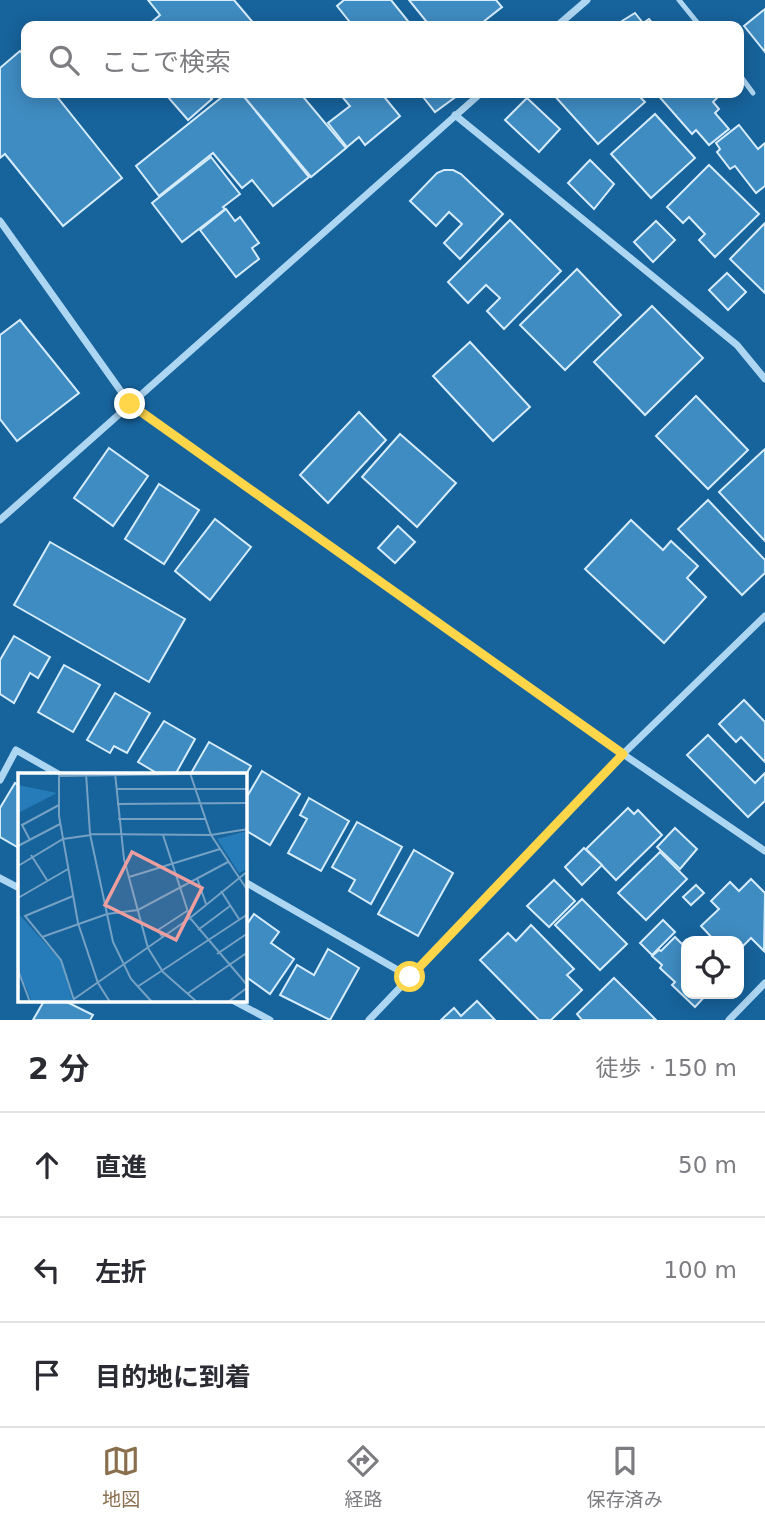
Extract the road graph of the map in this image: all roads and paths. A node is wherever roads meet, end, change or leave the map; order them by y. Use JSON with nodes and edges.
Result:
{"nodes":[{"id":1,"x":587,"y":0,"type":"edge"},
{"id":2,"x":680,"y":0,"type":"edge"},
{"id":3,"x":563,"y":21,"type":"edge"},
{"id":4,"x":697,"y":21,"type":"edge"},
{"id":5,"x":744,"y":81,"type":"edge"},
{"id":6,"x":753,"y":93,"type":"dead end"},
{"id":7,"x":475,"y":98,"type":"edge"},
{"id":8,"x":455,"y":115,"type":"junction"},
{"id":9,"x":0,"y":221,"type":"edge"},
{"id":10,"x":765,"y":379,"type":"edge"},
{"id":11,"x":130,"y":404,"type":"junction"},
{"id":12,"x":0,"y":520,"type":"edge"},
{"id":13,"x":765,"y":616,"type":"edge"},
{"id":14,"x":623,"y":754,"type":"junction"},
{"id":15,"x":56,"y":773,"type":"edge"},
{"id":16,"x":0,"y":780,"type":"edge"},
{"id":17,"x":765,"y":851,"type":"edge"},
{"id":18,"x":0,"y":878,"type":"edge"},
{"id":19,"x":247,"y":883,"type":"edge"},
{"id":20,"x":18,"y":887,"type":"edge"},
{"id":21,"x":410,"y":977,"type":"junction"},
{"id":22,"x":765,"y":983,"type":"edge"},
{"id":23,"x":236,"y":1002,"type":"edge"},
{"id":24,"x":270,"y":1020,"type":"edge"},
{"id":25,"x":369,"y":1020,"type":"edge"},
{"id":26,"x":729,"y":1020,"type":"edge"}],
"edges":[{"from":1,"to":3,"type":"street"},
{"from":2,"to":4,"type":"lane"},
{"from":5,"to":6,"type":"lane"},
{"from":7,"to":8,"type":"street"},
{"from":8,"to":10,"type":"street"},
{"from":8,"to":11,"type":"street"},
{"from":9,"to":11,"type":"street"},
{"from":11,"to":12,"type":"street"},
{"from":11,"to":14,"type":"street"},
{"from":13,"to":14,"type":"street"},
{"from":14,"to":17,"type":"street"},
{"from":14,"to":21,"type":"street"},
{"from":15,"to":16,"type":"street"},
{"from":18,"to":20,"type":"street"},
{"from":19,"to":21,"type":"street"},
{"from":21,"to":25,"type":"street"},
{"from":22,"to":26,"type":"street"},
{"from":23,"to":24,"type":"street"}]}
